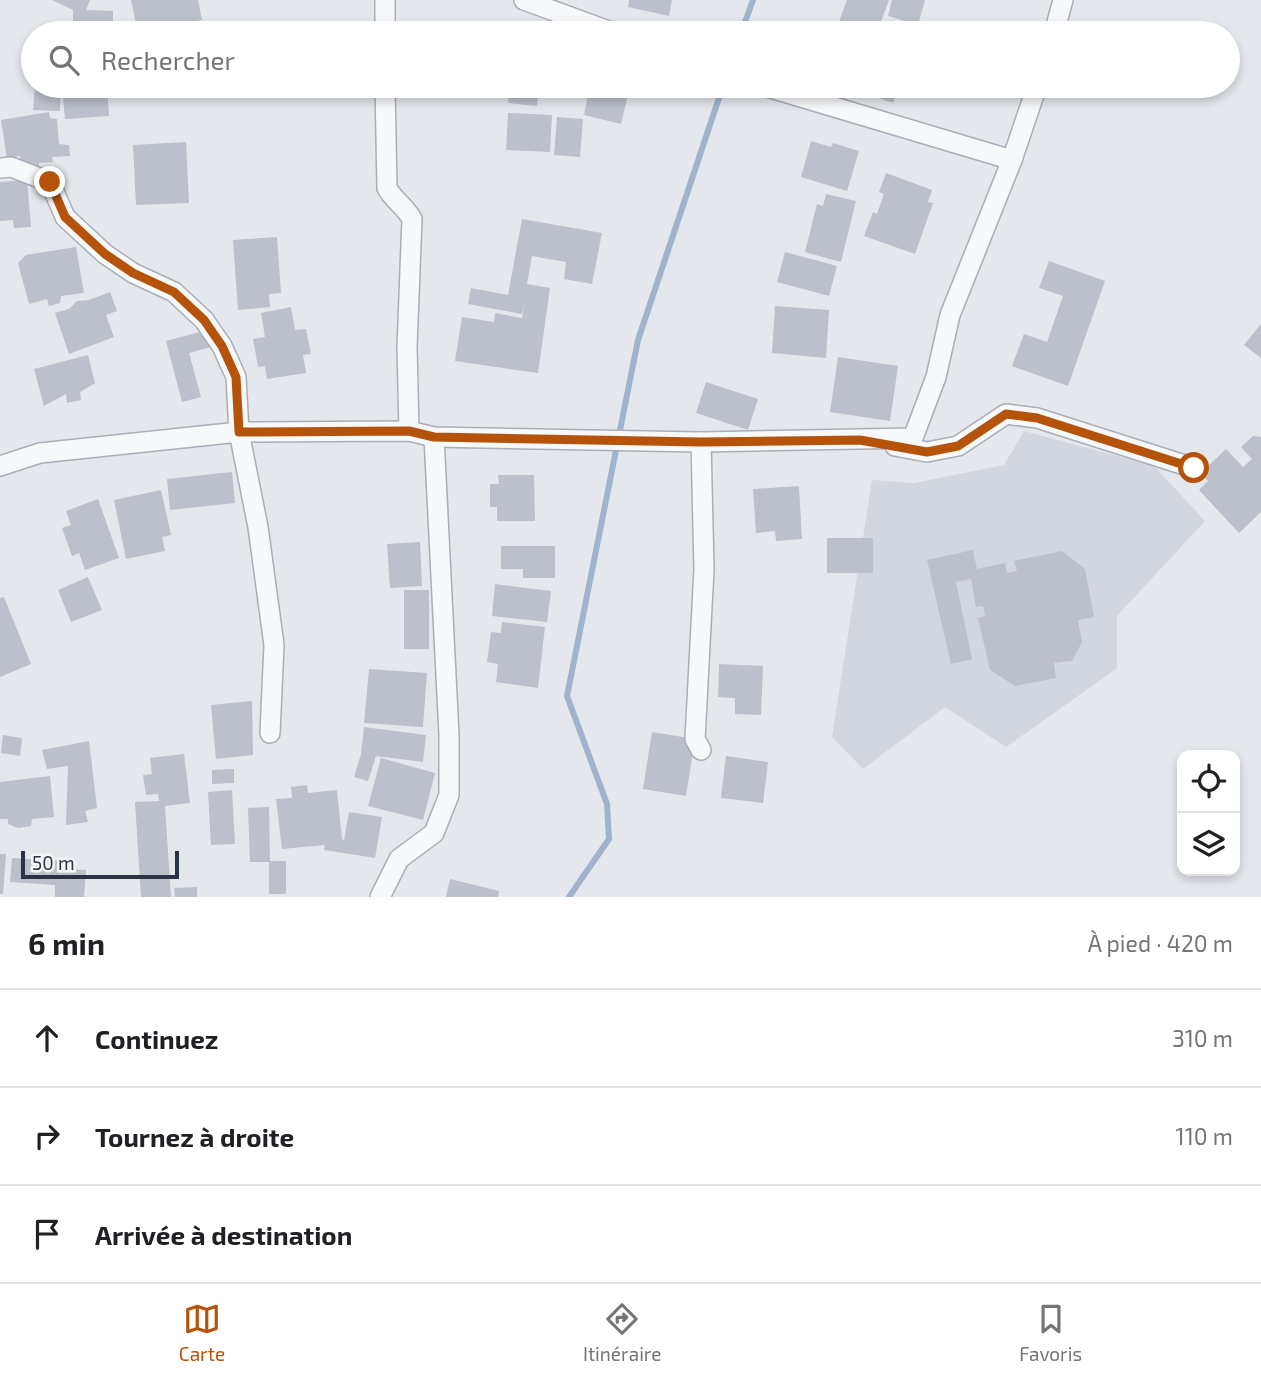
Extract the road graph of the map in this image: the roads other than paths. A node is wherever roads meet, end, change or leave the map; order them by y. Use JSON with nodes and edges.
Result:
{"nodes":[{"id":1,"x":385,"y":0,"type":"edge"},
{"id":2,"x":524,"y":0,"type":"edge"},
{"id":3,"x":1063,"y":0,"type":"edge"},
{"id":4,"x":385,"y":21,"type":"edge"},
{"id":5,"x":581,"y":21,"type":"edge"},
{"id":6,"x":1057,"y":21,"type":"edge"},
{"id":7,"x":385,"y":98,"type":"edge"},
{"id":8,"x":804,"y":98,"type":"edge"},
{"id":9,"x":1033,"y":98,"type":"edge"},
{"id":10,"x":1012,"y":160,"type":"junction"},
{"id":11,"x":0,"y":168,"type":"edge"},
{"id":12,"x":409,"y":431,"type":"junction"},
{"id":13,"x":239,"y":432,"type":"junction"},
{"id":14,"x":434,"y":437,"type":"junction"},
{"id":15,"x":860,"y":440,"type":"junction"},
{"id":16,"x":701,"y":442,"type":"junction"},
{"id":17,"x":0,"y":466,"type":"edge"},
{"id":18,"x":1194,"y":468,"type":"dead end"},
{"id":19,"x":270,"y":733,"type":"dead end"},
{"id":20,"x":701,"y":750,"type":"dead end"},
{"id":21,"x":380,"y":897,"type":"edge"}],
"edges":[{"from":1,"to":4,"type":"street"},
{"from":2,"to":5,"type":"street"},
{"from":3,"to":6,"type":"street"},
{"from":7,"to":12,"type":"street"},
{"from":8,"to":10,"type":"street"},
{"from":9,"to":10,"type":"street"},
{"from":10,"to":15,"type":"street"},
{"from":11,"to":13,"type":"street"},
{"from":12,"to":13,"type":"street"},
{"from":12,"to":14,"type":"street"},
{"from":13,"to":17,"type":"street"},
{"from":13,"to":19,"type":"street"},
{"from":14,"to":16,"type":"street"},
{"from":14,"to":21,"type":"street"},
{"from":15,"to":16,"type":"street"},
{"from":15,"to":18,"type":"street"},
{"from":16,"to":20,"type":"street"}]}
